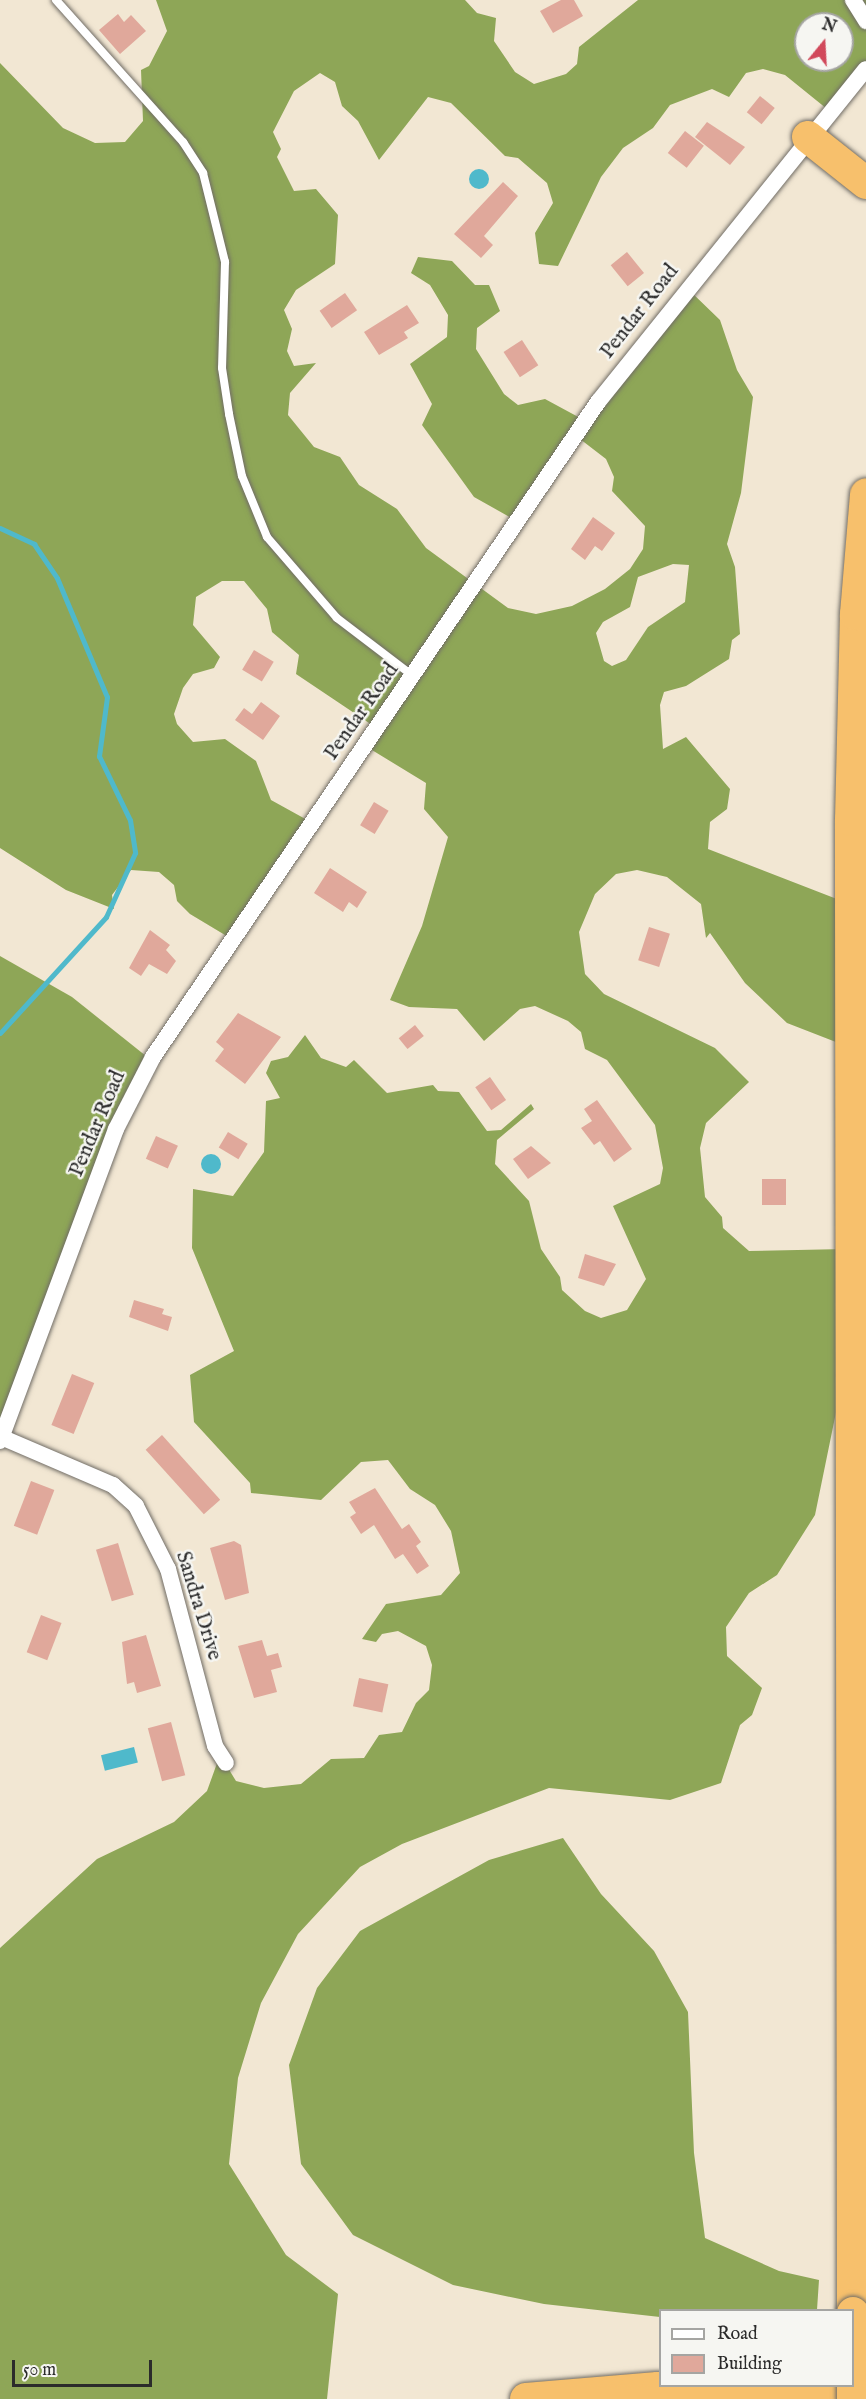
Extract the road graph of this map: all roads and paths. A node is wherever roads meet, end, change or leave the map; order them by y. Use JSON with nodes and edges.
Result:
{"nodes":[{"id":1,"x":56,"y":0,"type":"edge"},
{"id":2,"x":853,"y":0,"type":"edge"},
{"id":3,"x":866,"y":21,"type":"edge"},
{"id":4,"x":866,"y":69,"type":"edge"},
{"id":5,"x":808,"y":137,"type":"junction"},
{"id":6,"x":866,"y":183,"type":"edge"},
{"id":7,"x":866,"y":495,"type":"edge"},
{"id":8,"x":414,"y":676,"type":"junction"},
{"id":9,"x":1,"y":1439,"type":"edge"},
{"id":10,"x":226,"y":1762,"type":"dead end"},
{"id":11,"x":854,"y":2309,"type":"edge"},
{"id":12,"x":866,"y":2388,"type":"edge"},
{"id":13,"x":526,"y":2399,"type":"edge"}],
"edges":[{"from":1,"to":8,"type":"lane"},
{"from":2,"to":3,"type":"street"},
{"from":4,"to":5,"type":"street","name":"Pendar Road"},
{"from":5,"to":6,"type":"highway"},
{"from":5,"to":8,"type":"street","name":"Pendar Road"},
{"from":7,"to":11,"type":"highway"},
{"from":8,"to":9,"type":"street","name":"Pendar Road"},
{"from":9,"to":10,"type":"street","name":"Sandra Drive"},
{"from":12,"to":13,"type":"highway"}]}
